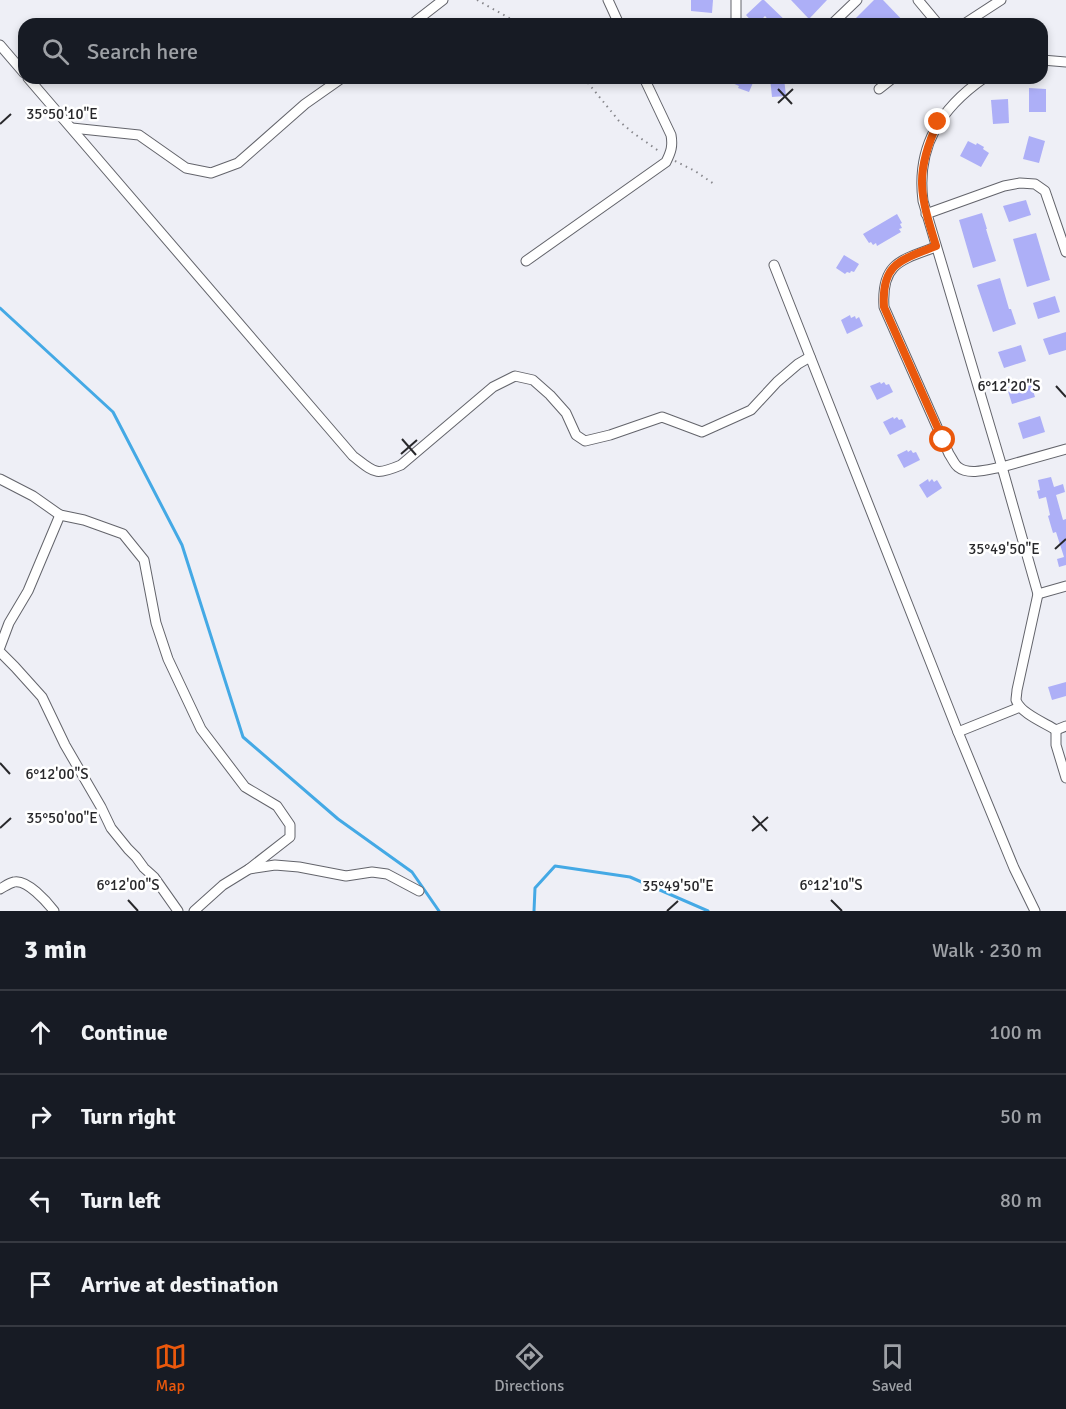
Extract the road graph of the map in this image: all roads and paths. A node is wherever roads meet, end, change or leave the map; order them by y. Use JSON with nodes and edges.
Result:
{"nodes":[{"id":1,"x":443,"y":0,"type":"edge"},
{"id":2,"x":477,"y":0,"type":"edge"},
{"id":3,"x":608,"y":0,"type":"edge"},
{"id":4,"x":736,"y":0,"type":"edge"},
{"id":5,"x":857,"y":0,"type":"edge"},
{"id":6,"x":918,"y":0,"type":"edge"},
{"id":7,"x":1001,"y":0,"type":"edge"},
{"id":8,"x":420,"y":18,"type":"edge"},
{"id":9,"x":509,"y":18,"type":"edge"},
{"id":10,"x":616,"y":18,"type":"edge"},
{"id":11,"x":736,"y":18,"type":"edge"},
{"id":12,"x":838,"y":18,"type":"edge"},
{"id":13,"x":933,"y":18,"type":"edge"},
{"id":14,"x":973,"y":18,"type":"edge"},
{"id":15,"x":0,"y":45,"type":"edge"},
{"id":16,"x":1048,"y":60,"type":"edge"},
{"id":17,"x":1066,"y":62,"type":"edge"},
{"id":18,"x":18,"y":66,"type":"edge"},
{"id":19,"x":33,"y":84,"type":"edge"},
{"id":20,"x":333,"y":84,"type":"edge"},
{"id":21,"x":589,"y":84,"type":"edge"},
{"id":22,"x":647,"y":84,"type":"edge"},
{"id":23,"x":885,"y":84,"type":"edge"},
{"id":24,"x":976,"y":84,"type":"edge"},
{"id":25,"x":879,"y":89,"type":"dead end"},
{"id":26,"x":72,"y":128,"type":"junction"},
{"id":27,"x":668,"y":158,"type":"junction"},
{"id":28,"x":714,"y":184,"type":"dead end"},
{"id":29,"x":926,"y":214,"type":"junction"},
{"id":30,"x":936,"y":246,"type":"junction"},
{"id":31,"x":1066,"y":252,"type":"edge"},
{"id":32,"x":526,"y":261,"type":"dead end"},
{"id":33,"x":774,"y":265,"type":"dead end"},
{"id":34,"x":810,"y":357,"type":"junction"},
{"id":35,"x":1066,"y":449,"type":"edge"},
{"id":36,"x":1002,"y":466,"type":"junction"},
{"id":37,"x":0,"y":479,"type":"edge"},
{"id":38,"x":60,"y":515,"type":"junction"},
{"id":39,"x":1066,"y":586,"type":"edge"},
{"id":40,"x":1038,"y":594,"type":"junction"},
{"id":41,"x":0,"y":646,"type":"edge"},
{"id":42,"x":0,"y":652,"type":"edge"},
{"id":43,"x":1020,"y":706,"type":"junction"},
{"id":44,"x":1066,"y":726,"type":"edge"},
{"id":45,"x":1056,"y":730,"type":"junction"},
{"id":46,"x":958,"y":732,"type":"junction"},
{"id":47,"x":1066,"y":778,"type":"edge"},
{"id":48,"x":249,"y":869,"type":"junction"},
{"id":49,"x":0,"y":889,"type":"edge"},
{"id":50,"x":419,"y":891,"type":"dead end"},
{"id":51,"x":54,"y":911,"type":"edge"},
{"id":52,"x":178,"y":911,"type":"edge"},
{"id":53,"x":195,"y":911,"type":"edge"},
{"id":54,"x":1035,"y":911,"type":"edge"}],
"edges":[{"from":1,"to":8,"type":"street"},
{"from":2,"to":9,"type":"path"},
{"from":3,"to":10,"type":"street"},
{"from":4,"to":11,"type":"street"},
{"from":5,"to":12,"type":"street"},
{"from":6,"to":13,"type":"street"},
{"from":7,"to":14,"type":"street"},
{"from":15,"to":18,"type":"street"},
{"from":16,"to":17,"type":"street"},
{"from":19,"to":26,"type":"street"},
{"from":20,"to":26,"type":"street"},
{"from":21,"to":27,"type":"path"},
{"from":22,"to":27,"type":"street"},
{"from":23,"to":25,"type":"street"},
{"from":24,"to":29,"type":"street"},
{"from":26,"to":34,"type":"street"},
{"from":27,"to":28,"type":"path"},
{"from":27,"to":32,"type":"street"},
{"from":29,"to":30,"type":"street"},
{"from":29,"to":31,"type":"street"},
{"from":30,"to":36,"type":"street"},
{"from":30,"to":36,"type":"street"},
{"from":33,"to":34,"type":"street"},
{"from":34,"to":46,"type":"street"},
{"from":35,"to":36,"type":"street"},
{"from":36,"to":40,"type":"street"},
{"from":37,"to":38,"type":"street"},
{"from":38,"to":41,"type":"street"},
{"from":38,"to":48,"type":"street"},
{"from":39,"to":40,"type":"street"},
{"from":40,"to":43,"type":"street"},
{"from":42,"to":52,"type":"street"},
{"from":43,"to":45,"type":"street"},
{"from":43,"to":46,"type":"street"},
{"from":44,"to":45,"type":"street"},
{"from":45,"to":47,"type":"street"},
{"from":46,"to":54,"type":"street"},
{"from":48,"to":50,"type":"street"},
{"from":48,"to":53,"type":"street"},
{"from":49,"to":51,"type":"street"}]}
